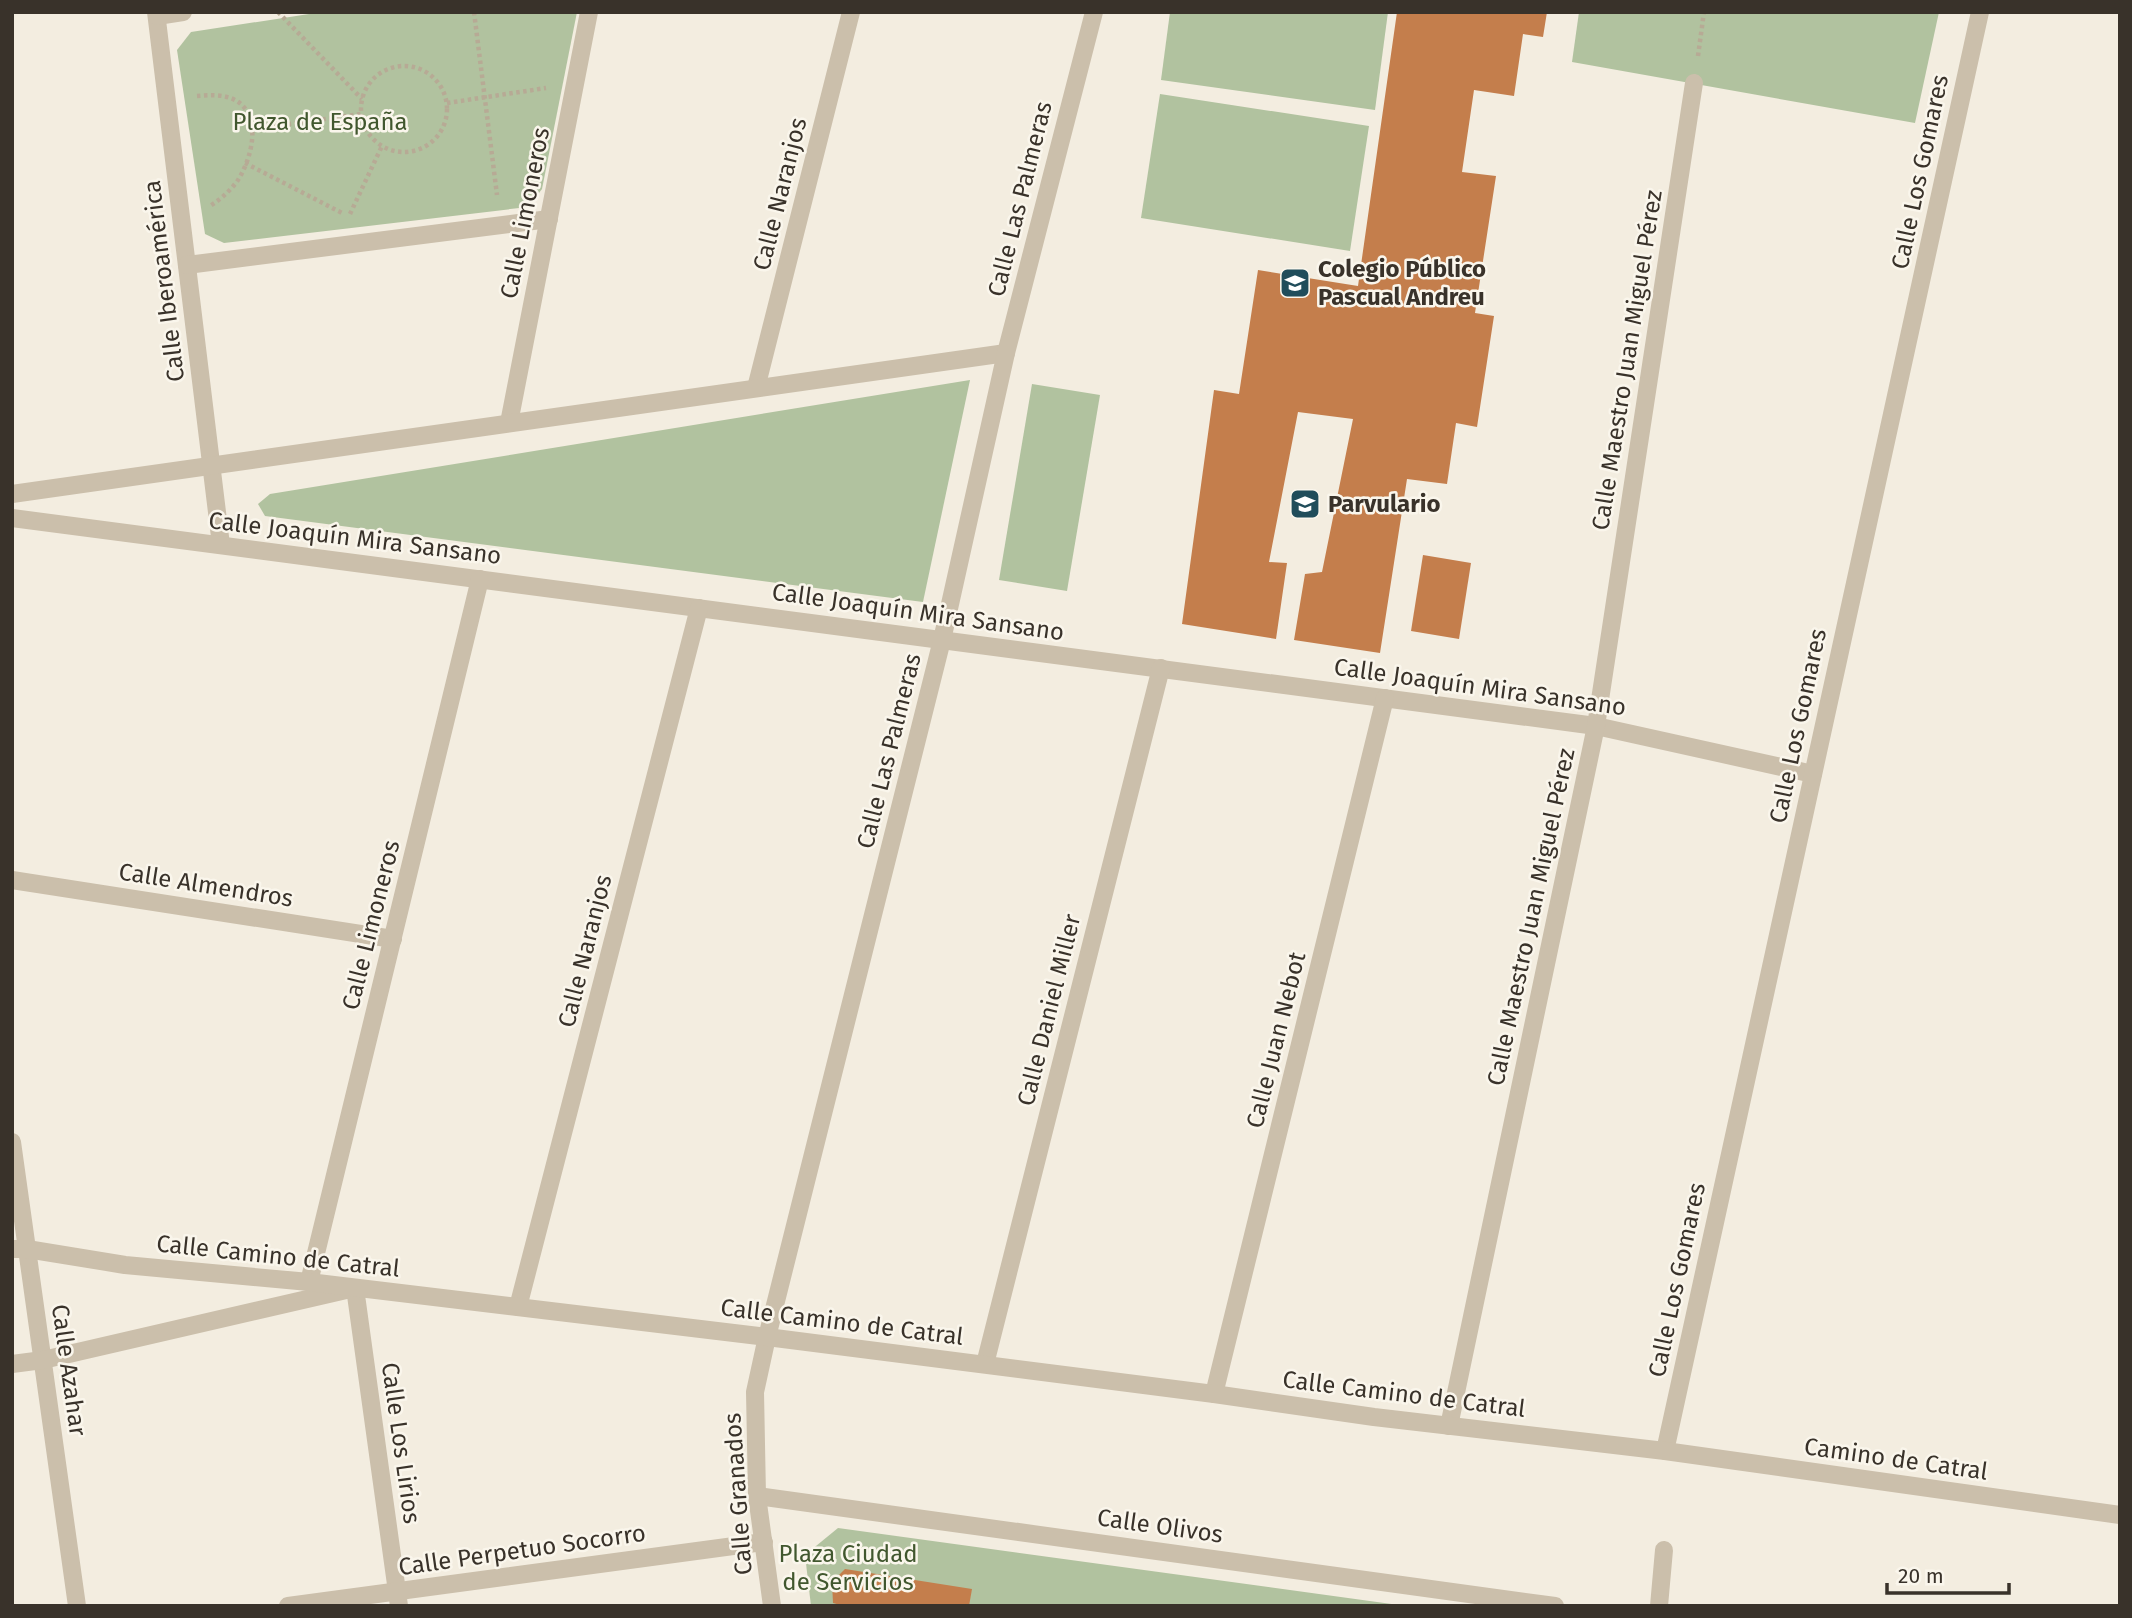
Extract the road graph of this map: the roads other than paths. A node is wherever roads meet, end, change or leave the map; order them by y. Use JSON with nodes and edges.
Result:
{"nodes":[{"id":1,"x":183,"y":12,"type":"edge"},
{"id":2,"x":589,"y":12,"type":"edge"},
{"id":3,"x":851,"y":12,"type":"edge"},
{"id":4,"x":1094,"y":12,"type":"edge"},
{"id":5,"x":1980,"y":12,"type":"edge"},
{"id":6,"x":156,"y":14,"type":"edge"},
{"id":7,"x":1694,"y":83,"type":"road end"},
{"id":8,"x":549,"y":219,"type":"junction"},
{"id":9,"x":187,"y":265,"type":"junction"},
{"id":10,"x":1006,"y":352,"type":"junction"},
{"id":11,"x":756,"y":388,"type":"junction"},
{"id":12,"x":509,"y":423,"type":"junction"},
{"id":13,"x":212,"y":465,"type":"junction"},
{"id":14,"x":12,"y":494,"type":"edge"},
{"id":15,"x":12,"y":518,"type":"edge"},
{"id":16,"x":221,"y":545,"type":"junction"},
{"id":17,"x":480,"y":579,"type":"junction"},
{"id":18,"x":699,"y":608,"type":"junction"},
{"id":19,"x":942,"y":640,"type":"junction"},
{"id":20,"x":1161,"y":668,"type":"junction"},
{"id":21,"x":1385,"y":698,"type":"junction"},
{"id":22,"x":1596,"y":726,"type":"junction"},
{"id":23,"x":1813,"y":774,"type":"junction"},
{"id":24,"x":12,"y":880,"type":"edge"},
{"id":25,"x":393,"y":939,"type":"junction"},
{"id":26,"x":12,"y":1142,"type":"edge"},
{"id":27,"x":20,"y":1249,"type":"edge"},
{"id":28,"x":309,"y":1282,"type":"junction"},
{"id":29,"x":355,"y":1288,"type":"junction"},
{"id":30,"x":518,"y":1307,"type":"junction"},
{"id":31,"x":767,"y":1337,"type":"junction"},
{"id":32,"x":43,"y":1360,"type":"junction"},
{"id":33,"x":12,"y":1364,"type":"edge"},
{"id":34,"x":985,"y":1364,"type":"junction"},
{"id":35,"x":1214,"y":1394,"type":"junction"},
{"id":36,"x":1449,"y":1426,"type":"junction"},
{"id":37,"x":1665,"y":1451,"type":"junction"},
{"id":38,"x":757,"y":1496,"type":"junction"},
{"id":39,"x":2120,"y":1516,"type":"edge"},
{"id":40,"x":764,"y":1542,"type":"junction"},
{"id":41,"x":1664,"y":1550,"type":"dead end"},
{"id":42,"x":398,"y":1599,"type":"edge"},
{"id":43,"x":77,"y":1606,"type":"edge"},
{"id":44,"x":288,"y":1606,"type":"edge"},
{"id":45,"x":772,"y":1606,"type":"edge"},
{"id":46,"x":1555,"y":1606,"type":"edge"},
{"id":47,"x":1659,"y":1606,"type":"edge"}],
"edges":[{"from":1,"to":6,"type":"street"},
{"from":2,"to":8,"type":"street","name":"Calle Limoneros"},
{"from":3,"to":11,"type":"street","name":"Calle Naranjos"},
{"from":4,"to":10,"type":"street","name":"Calle Las Palmeras"},
{"from":5,"to":23,"type":"street","name":"Calle Los Gomares"},
{"from":6,"to":9,"type":"street","name":"Calle Iberoamérica"},
{"from":7,"to":22,"type":"street","name":"Calle Maestro Juan Miguel Pérez"},
{"from":8,"to":9,"type":"street"},
{"from":8,"to":12,"type":"street","name":"Calle Limoneros"},
{"from":9,"to":13,"type":"street","name":"Calle Iberoamérica"},
{"from":10,"to":11,"type":"street"},
{"from":10,"to":19,"type":"street","name":"Calle Las Palmeras"},
{"from":11,"to":12,"type":"street"},
{"from":12,"to":13,"type":"street"},
{"from":13,"to":14,"type":"street"},
{"from":13,"to":16,"type":"street","name":"Calle Iberoamérica"},
{"from":15,"to":16,"type":"street","name":"Calle Joaquín Mira Sansano"},
{"from":16,"to":17,"type":"street","name":"Calle Joaquín Mira Sansano"},
{"from":17,"to":18,"type":"street","name":"Calle Joaquín Mira Sansano"},
{"from":17,"to":25,"type":"street","name":"Calle Limoneros"},
{"from":18,"to":19,"type":"street","name":"Calle Joaquín Mira Sansano"},
{"from":18,"to":30,"type":"street","name":"Calle Naranjos"},
{"from":19,"to":20,"type":"street","name":"Calle Joaquín Mira Sansano"},
{"from":19,"to":31,"type":"street","name":"Calle Las Palmeras"},
{"from":20,"to":21,"type":"street","name":"Calle Joaquín Mira Sansano"},
{"from":20,"to":34,"type":"street","name":"Calle Daniel Miller"},
{"from":21,"to":22,"type":"street","name":"Calle Joaquín Mira Sansano"},
{"from":21,"to":35,"type":"street","name":"Calle Juan Nebot"},
{"from":22,"to":23,"type":"street","name":"Calle Joaquín Mira Sansano"},
{"from":22,"to":36,"type":"street","name":"Calle Maestro Juan Miguel Pérez"},
{"from":23,"to":37,"type":"street","name":"Calle Los Gomares"},
{"from":24,"to":25,"type":"street","name":"Calle Almendros"},
{"from":25,"to":28,"type":"street","name":"Calle Limoneros"},
{"from":26,"to":27,"type":"street","name":"Calle Azahar"},
{"from":27,"to":28,"type":"street","name":"Calle Camino de Catral"},
{"from":27,"to":32,"type":"street","name":"Calle Azahar"},
{"from":28,"to":29,"type":"street","name":"Calle Camino de Catral"},
{"from":29,"to":30,"type":"street","name":"Calle Camino de Catral"},
{"from":29,"to":32,"type":"street"},
{"from":29,"to":42,"type":"street","name":"Calle Los Lirios"},
{"from":30,"to":31,"type":"street","name":"Calle Camino de Catral"},
{"from":31,"to":34,"type":"street","name":"Calle Camino de Catral"},
{"from":31,"to":38,"type":"street","name":"Calle Granados"},
{"from":32,"to":33,"type":"street"},
{"from":32,"to":43,"type":"street","name":"Calle Azahar"},
{"from":34,"to":35,"type":"street","name":"Calle Camino de Catral"},
{"from":35,"to":36,"type":"street","name":"Calle Camino de Catral"},
{"from":36,"to":37,"type":"street","name":"Calle Camino de Catral"},
{"from":37,"to":39,"type":"street","name":"Camino de Catral"},
{"from":38,"to":40,"type":"street","name":"Calle Granados"},
{"from":38,"to":46,"type":"street","name":"Calle Olivos"},
{"from":40,"to":42,"type":"street","name":"Calle Perpetuo Socorro"},
{"from":40,"to":45,"type":"street","name":"Calle Granados"},
{"from":41,"to":47,"type":"street"},
{"from":42,"to":44,"type":"street","name":"Calle Perpetuo Socorro"}]}
